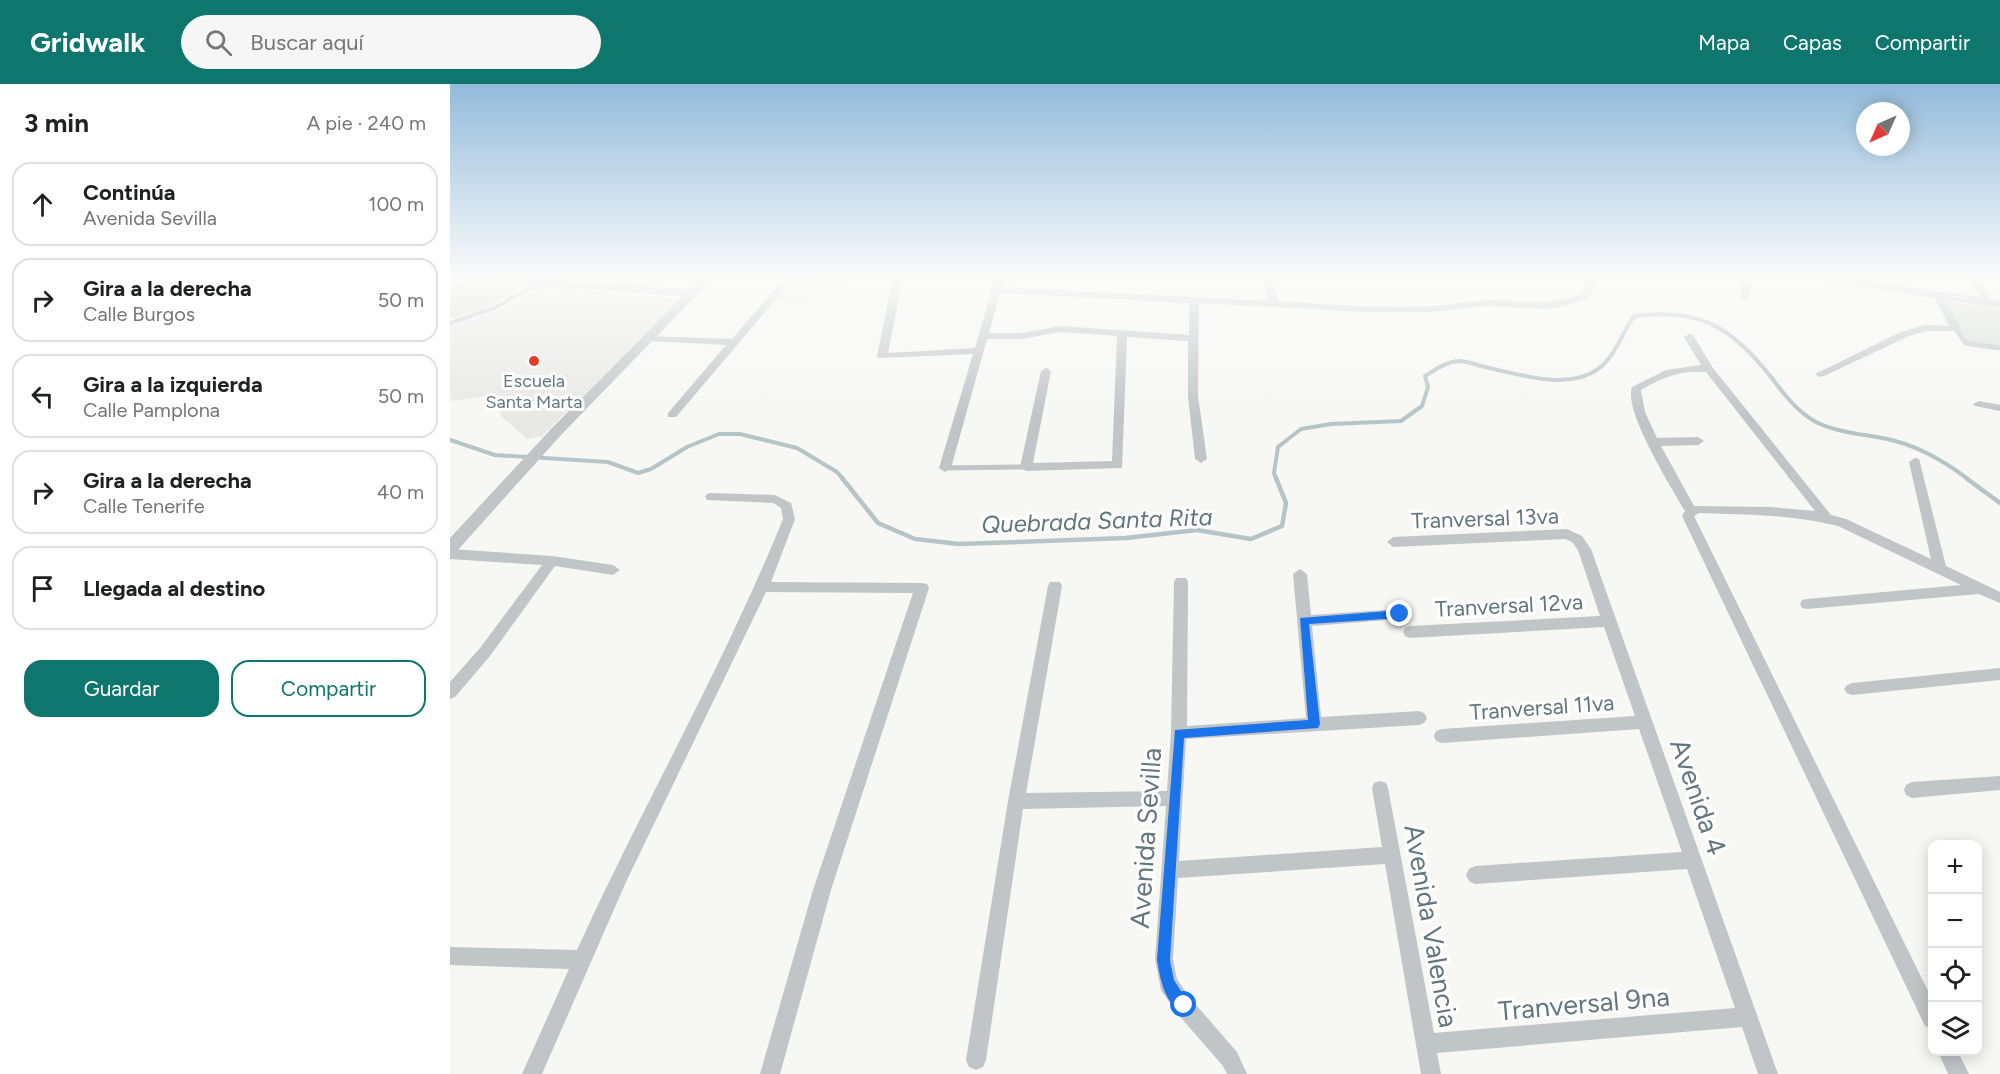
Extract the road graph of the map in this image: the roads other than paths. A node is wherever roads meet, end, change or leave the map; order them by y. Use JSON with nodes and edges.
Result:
{"nodes":[{"id":1,"x":663,"y":324,"type":"edge"},
{"id":2,"x":749,"y":324,"type":"edge"},
{"id":3,"x":889,"y":324,"type":"edge"},
{"id":4,"x":987,"y":324,"type":"edge"},
{"id":5,"x":1194,"y":324,"type":"edge"},
{"id":6,"x":1954,"y":324,"type":"edge"},
{"id":7,"x":1956,"y":328,"type":"junction"},
{"id":8,"x":1122,"y":334,"type":"junction"},
{"id":9,"x":984,"y":336,"type":"junction"},
{"id":10,"x":1689,"y":337,"type":"dead end"},
{"id":11,"x":650,"y":338,"type":"junction"},
{"id":12,"x":1194,"y":338,"type":"junction"},
{"id":13,"x":734,"y":342,"type":"junction"},
{"id":14,"x":2000,"y":348,"type":"edge"},
{"id":15,"x":979,"y":351,"type":"junction"},
{"id":16,"x":1709,"y":369,"type":"junction"},
{"id":17,"x":1046,"y":371,"type":"dead end"},
{"id":18,"x":1820,"y":374,"type":"dead end"},
{"id":19,"x":1979,"y":404,"type":"dead end"},
{"id":20,"x":2000,"y":408,"type":"edge"},
{"id":21,"x":672,"y":415,"type":"dead end"},
{"id":22,"x":1698,"y":441,"type":"dead end"},
{"id":23,"x":1653,"y":442,"type":"junction"},
{"id":24,"x":1201,"y":459,"type":"dead end"},
{"id":25,"x":1915,"y":462,"type":"dead end"},
{"id":26,"x":1026,"y":467,"type":"junction"},
{"id":27,"x":945,"y":468,"type":"joint"},
{"id":28,"x":711,"y":497,"type":"dead end"},
{"id":29,"x":1691,"y":511,"type":"junction"},
{"id":30,"x":1826,"y":517,"type":"junction"},
{"id":31,"x":1577,"y":539,"type":"joint"},
{"id":32,"x":1394,"y":542,"type":"dead end"},
{"id":33,"x":450,"y":548,"type":"edge"},
{"id":34,"x":450,"y":554,"type":"edge"},
{"id":35,"x":552,"y":561,"type":"junction"},
{"id":36,"x":1940,"y":569,"type":"junction"},
{"id":37,"x":613,"y":570,"type":"dead end"},
{"id":38,"x":1300,"y":574,"type":"dead end"},
{"id":39,"x":1180,"y":582,"type":"dead end"},
{"id":40,"x":1055,"y":586,"type":"dead end"},
{"id":41,"x":762,"y":587,"type":"junction"},
{"id":42,"x":1981,"y":589,"type":"junction"},
{"id":43,"x":2000,"y":598,"type":"edge"},
{"id":44,"x":1807,"y":604,"type":"dead end"},
{"id":45,"x":1400,"y":614,"type":"dead end"},
{"id":46,"x":1303,"y":621,"type":"junction"},
{"id":47,"x":1609,"y":621,"type":"junction"},
{"id":48,"x":1410,"y":632,"type":"dead end"},
{"id":49,"x":2000,"y":674,"type":"edge"},
{"id":50,"x":1852,"y":689,"type":"dead end"},
{"id":51,"x":450,"y":693,"type":"edge"},
{"id":52,"x":1419,"y":718,"type":"dead end"},
{"id":53,"x":1645,"y":722,"type":"junction"},
{"id":54,"x":1314,"y":724,"type":"junction"},
{"id":55,"x":1179,"y":733,"type":"junction"},
{"id":56,"x":1443,"y":736,"type":"dead end"},
{"id":57,"x":2000,"y":783,"type":"edge"},
{"id":58,"x":1380,"y":788,"type":"dead end"},
{"id":59,"x":1912,"y":790,"type":"dead end"},
{"id":60,"x":1174,"y":798,"type":"junction"},
{"id":61,"x":1016,"y":801,"type":"junction"},
{"id":62,"x":1391,"y":855,"type":"junction"},
{"id":63,"x":1693,"y":860,"type":"junction"},
{"id":64,"x":1169,"y":870,"type":"junction"},
{"id":65,"x":1475,"y":875,"type":"dead end"},
{"id":66,"x":450,"y":956,"type":"edge"},
{"id":67,"x":584,"y":960,"type":"junction"},
{"id":68,"x":1928,"y":1011,"type":"edge"},
{"id":69,"x":1748,"y":1017,"type":"junction"},
{"id":70,"x":1425,"y":1044,"type":"junction"},
{"id":71,"x":1950,"y":1056,"type":"edge"},
{"id":72,"x":976,"y":1060,"type":"dead end"},
{"id":73,"x":532,"y":1074,"type":"edge"},
{"id":74,"x":770,"y":1074,"type":"edge"},
{"id":75,"x":1237,"y":1074,"type":"edge"},
{"id":76,"x":1431,"y":1074,"type":"edge"},
{"id":77,"x":1768,"y":1074,"type":"edge"},
{"id":78,"x":1959,"y":1074,"type":"edge"}],
"edges":[{"from":1,"to":11,"type":"street"},
{"from":2,"to":13,"type":"street"},
{"from":3,"to":15,"type":"street"},
{"from":4,"to":9,"type":"street"},
{"from":5,"to":12,"type":"street"},
{"from":6,"to":7,"type":"street"},
{"from":7,"to":14,"type":"lane"},
{"from":7,"to":18,"type":"street"},
{"from":8,"to":9,"type":"street"},
{"from":8,"to":12,"type":"street"},
{"from":8,"to":26,"type":"street"},
{"from":9,"to":15,"type":"street"},
{"from":10,"to":16,"type":"street"},
{"from":11,"to":13,"type":"street"},
{"from":11,"to":33,"type":"street"},
{"from":12,"to":24,"type":"street"},
{"from":13,"to":21,"type":"street"},
{"from":15,"to":27,"type":"street"},
{"from":16,"to":23,"type":"street"},
{"from":16,"to":30,"type":"street"},
{"from":17,"to":26,"type":"street"},
{"from":19,"to":20,"type":"street"},
{"from":22,"to":23,"type":"street"},
{"from":23,"to":29,"type":"street"},
{"from":25,"to":36,"type":"street"},
{"from":26,"to":27,"type":"lane"},
{"from":28,"to":41,"type":"street"},
{"from":29,"to":30,"type":"street"},
{"from":29,"to":68,"type":"street"},
{"from":30,"to":36,"type":"street"},
{"from":31,"to":32,"type":"street","name":"Tranversal 13va"},
{"from":31,"to":47,"type":"street","name":"Avenida 4"},
{"from":34,"to":35,"type":"street"},
{"from":35,"to":37,"type":"street"},
{"from":35,"to":51,"type":"street"},
{"from":36,"to":42,"type":"street"},
{"from":38,"to":46,"type":"street"},
{"from":39,"to":55,"type":"street","name":"Avenida Sevilla"},
{"from":40,"to":61,"type":"street"},
{"from":41,"to":67,"type":"street"},
{"from":41,"to":74,"type":"street"},
{"from":42,"to":43,"type":"street"},
{"from":42,"to":44,"type":"street"},
{"from":45,"to":46,"type":"street"},
{"from":46,"to":54,"type":"street"},
{"from":47,"to":48,"type":"street","name":"Tranversal 12va"},
{"from":47,"to":53,"type":"street","name":"Avenida 4"},
{"from":49,"to":50,"type":"street"},
{"from":52,"to":54,"type":"street"},
{"from":53,"to":56,"type":"street","name":"Tranversal 11va"},
{"from":53,"to":63,"type":"street","name":"Avenida 4"},
{"from":54,"to":55,"type":"street"},
{"from":55,"to":60,"type":"street","name":"Avenida Sevilla"},
{"from":57,"to":59,"type":"street"},
{"from":58,"to":62,"type":"street","name":"Avenida Valencia"},
{"from":60,"to":61,"type":"street"},
{"from":60,"to":64,"type":"street","name":"Avenida Sevilla"},
{"from":61,"to":72,"type":"street"},
{"from":62,"to":64,"type":"street"},
{"from":62,"to":70,"type":"street","name":"Avenida Valencia"},
{"from":63,"to":65,"type":"street"},
{"from":63,"to":69,"type":"street","name":"Avenida 4"},
{"from":64,"to":75,"type":"street","name":"Avenida Sevilla"},
{"from":66,"to":67,"type":"street"},
{"from":67,"to":73,"type":"street"},
{"from":69,"to":70,"type":"street","name":"Tranversal 9na"},
{"from":69,"to":77,"type":"street","name":"Avenida 4"},
{"from":70,"to":76,"type":"street","name":"Avenida Valencia"},
{"from":71,"to":78,"type":"street"}]}
